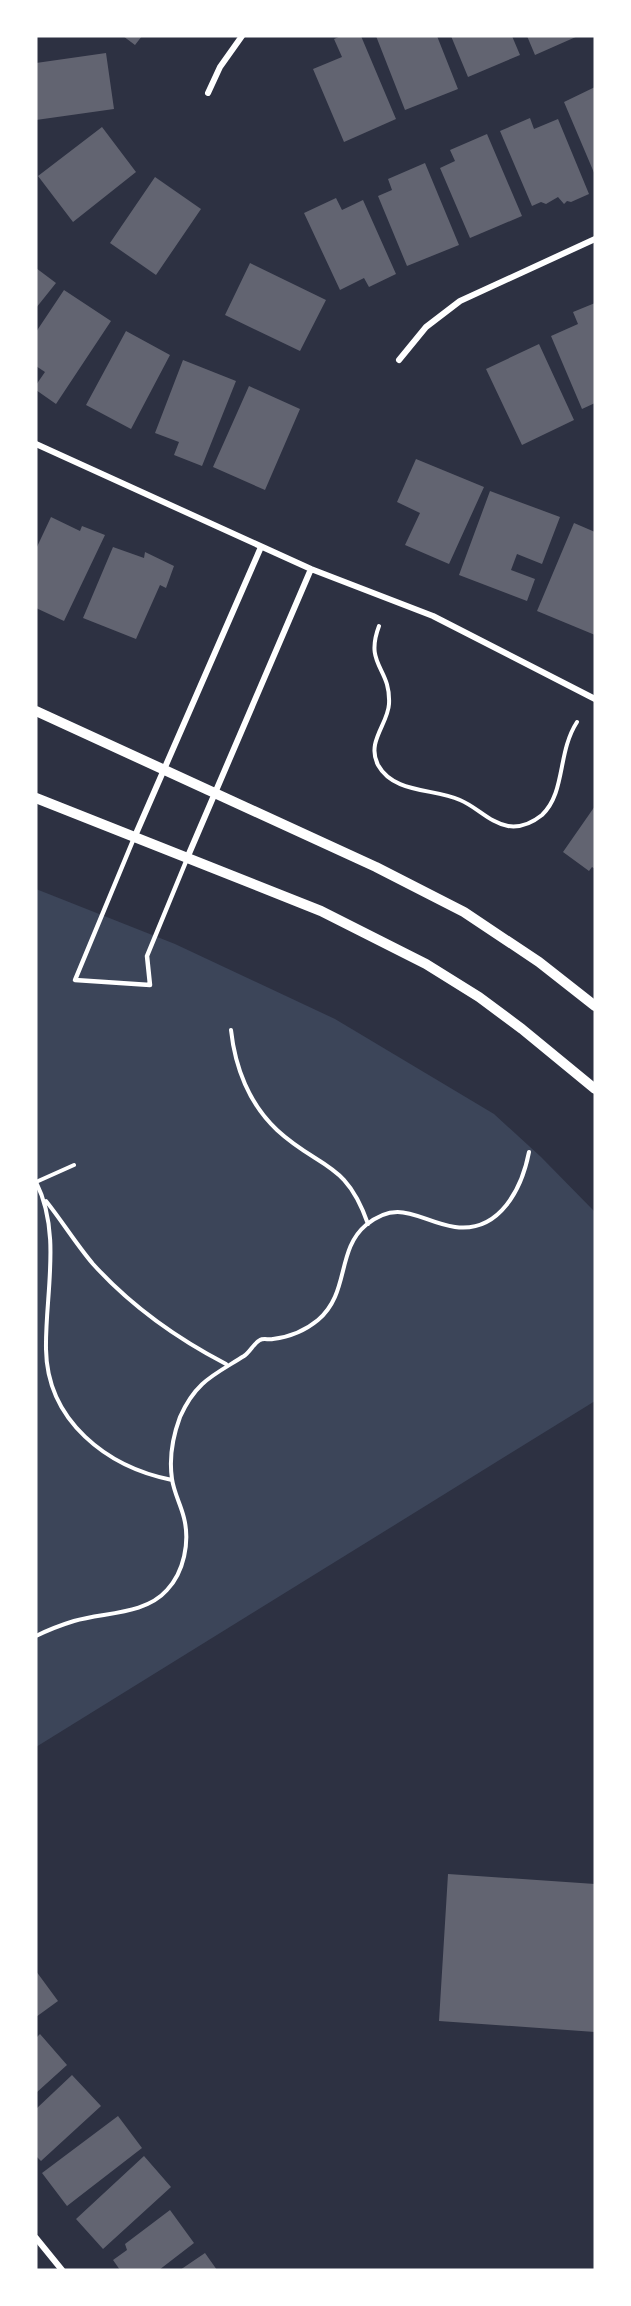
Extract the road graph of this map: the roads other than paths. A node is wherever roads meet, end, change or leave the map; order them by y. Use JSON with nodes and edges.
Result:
{"nodes":[{"id":1,"x":242,"y":36,"type":"edge"},
{"id":2,"x":208,"y":93,"type":"dead end"},
{"id":3,"x":595,"y":239,"type":"edge"},
{"id":4,"x":399,"y":360,"type":"dead end"},
{"id":5,"x":36,"y":444,"type":"edge"},
{"id":6,"x":261,"y":547,"type":"junction"},
{"id":7,"x":311,"y":569,"type":"junction"},
{"id":8,"x":595,"y":699,"type":"edge"},
{"id":9,"x":36,"y":711,"type":"edge"},
{"id":10,"x":164,"y":769,"type":"junction"},
{"id":11,"x":215,"y":795,"type":"junction"},
{"id":12,"x":36,"y":798,"type":"edge"},
{"id":13,"x":135,"y":836,"type":"junction"},
{"id":14,"x":188,"y":856,"type":"junction"},
{"id":15,"x":595,"y":1006,"type":"edge"},
{"id":16,"x":595,"y":1089,"type":"edge"},
{"id":17,"x":36,"y":2238,"type":"edge"},
{"id":18,"x":62,"y":2270,"type":"edge"}],
"edges":[{"from":1,"to":2,"type":"street"},
{"from":3,"to":4,"type":"street"},
{"from":5,"to":6,"type":"street"},
{"from":6,"to":7,"type":"street"},
{"from":6,"to":10,"type":"street"},
{"from":7,"to":8,"type":"street"},
{"from":7,"to":11,"type":"street"},
{"from":9,"to":10,"type":"street"},
{"from":10,"to":11,"type":"street"},
{"from":10,"to":13,"type":"street"},
{"from":11,"to":14,"type":"street"},
{"from":11,"to":15,"type":"street"},
{"from":12,"to":13,"type":"street"},
{"from":13,"to":14,"type":"street"},
{"from":13,"to":14,"type":"lane"},
{"from":14,"to":16,"type":"street"},
{"from":17,"to":18,"type":"street"}]}
